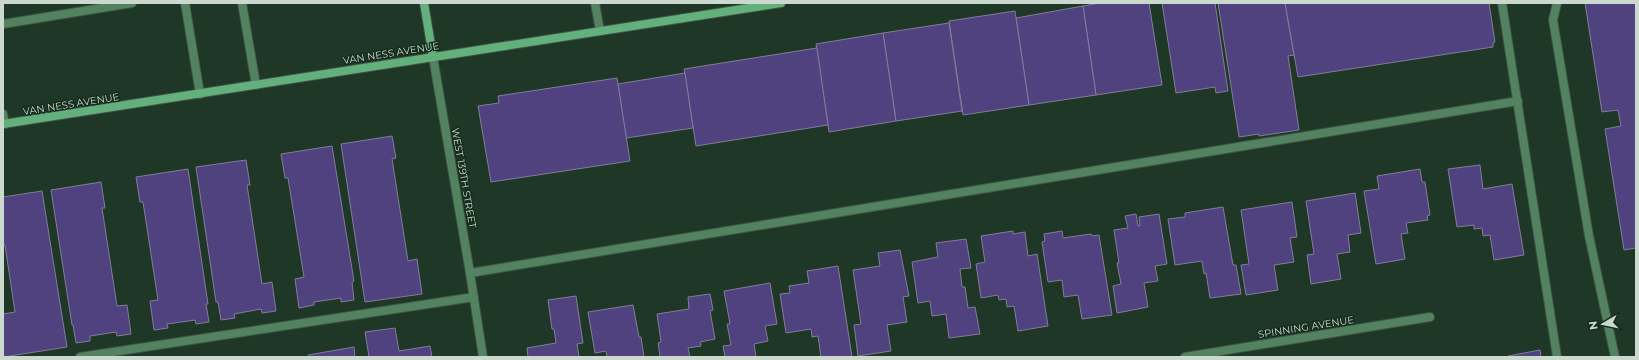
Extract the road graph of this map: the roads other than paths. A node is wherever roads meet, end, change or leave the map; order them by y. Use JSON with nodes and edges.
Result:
{"nodes":[{"id":1,"x":132,"y":3,"type":"edge"},
{"id":2,"x":186,"y":3,"type":"edge"},
{"id":3,"x":242,"y":3,"type":"edge"},
{"id":4,"x":424,"y":3,"type":"edge"},
{"id":5,"x":595,"y":3,"type":"edge"},
{"id":6,"x":782,"y":3,"type":"edge"},
{"id":7,"x":1502,"y":3,"type":"edge"},
{"id":8,"x":1557,"y":3,"type":"edge"},
{"id":9,"x":736,"y":7,"type":"edge"},
{"id":10,"x":3,"y":24,"type":"edge"},
{"id":11,"x":600,"y":31,"type":"junction"},
{"id":12,"x":433,"y":57,"type":"junction"},
{"id":13,"x":256,"y":85,"type":"junction"},
{"id":14,"x":200,"y":94,"type":"junction"},
{"id":15,"x":1518,"y":101,"type":"junction"},
{"id":16,"x":3,"y":114,"type":"edge"},
{"id":17,"x":4,"y":124,"type":"edge"},
{"id":18,"x":470,"y":273,"type":"junction"},
{"id":19,"x":474,"y":298,"type":"junction"},
{"id":20,"x":1430,"y":317,"type":"dead end"},
{"id":21,"x":80,"y":357,"type":"edge"},
{"id":22,"x":483,"y":357,"type":"edge"},
{"id":23,"x":1185,"y":357,"type":"edge"},
{"id":24,"x":1557,"y":357,"type":"edge"},
{"id":25,"x":1615,"y":357,"type":"edge"}],
"edges":[{"from":1,"to":10,"type":"street"},
{"from":2,"to":14,"type":"street"},
{"from":3,"to":13,"type":"street"},
{"from":4,"to":12,"type":"main road","name":"WEST 139TH STREET"},
{"from":5,"to":11,"type":"street"},
{"from":6,"to":9,"type":"main road","name":"VAN NESS AVENUE"},
{"from":7,"to":15,"type":"street"},
{"from":8,"to":25,"type":"street"},
{"from":9,"to":11,"type":"main road","name":"VAN NESS AVENUE"},
{"from":11,"to":12,"type":"main road","name":"VAN NESS AVENUE"},
{"from":12,"to":13,"type":"main road","name":"VAN NESS AVENUE"},
{"from":12,"to":18,"type":"street","name":"WEST 139TH STREET"},
{"from":13,"to":14,"type":"main road","name":"VAN NESS AVENUE"},
{"from":14,"to":17,"type":"main road","name":"VAN NESS AVENUE"},
{"from":15,"to":18,"type":"street"},
{"from":15,"to":24,"type":"street"},
{"from":16,"to":17,"type":"street"},
{"from":18,"to":19,"type":"street","name":"WEST 139TH STREET"},
{"from":19,"to":21,"type":"street"},
{"from":19,"to":22,"type":"street","name":"WEST 139TH STREET"},
{"from":20,"to":23,"type":"street","name":"SPINNING AVENUE"}]}
